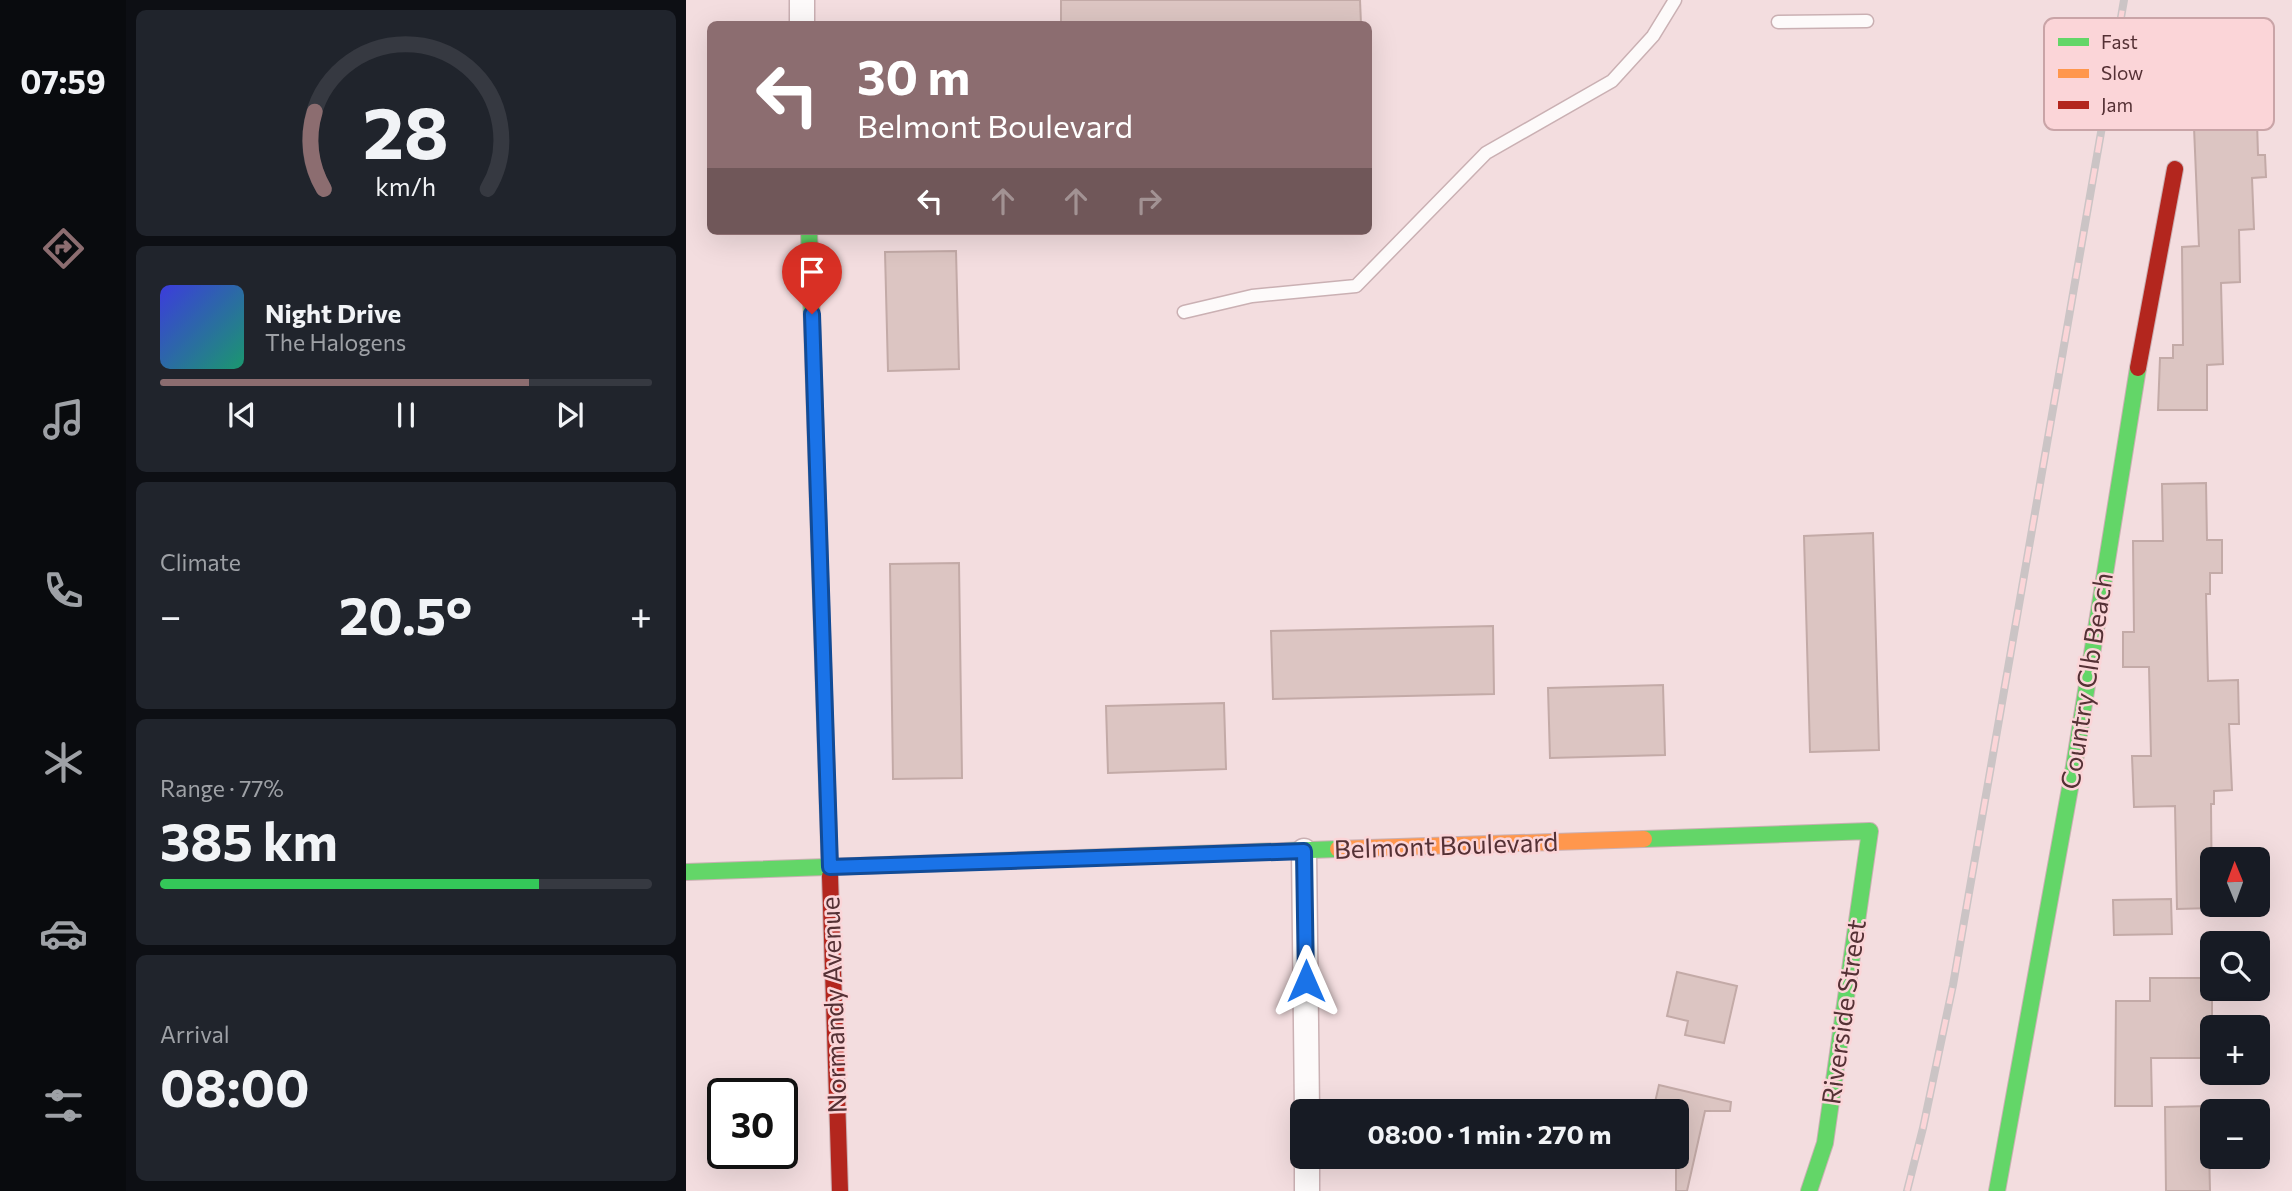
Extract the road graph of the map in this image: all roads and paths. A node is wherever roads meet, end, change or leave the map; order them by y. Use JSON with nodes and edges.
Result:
{"nodes":[{"id":1,"x":802,"y":0,"type":"edge"},
{"id":2,"x":1675,"y":0,"type":"edge"},
{"id":3,"x":802,"y":21,"type":"edge"},
{"id":4,"x":1867,"y":21,"type":"dead end"},
{"id":5,"x":1778,"y":22,"type":"dead end"},
{"id":6,"x":2175,"y":169,"type":"dead end"},
{"id":7,"x":809,"y":235,"type":"edge"},
{"id":8,"x":1184,"y":312,"type":"dead end"},
{"id":9,"x":1870,"y":831,"type":"joint"},
{"id":10,"x":1304,"y":851,"type":"junction"},
{"id":11,"x":830,"y":867,"type":"junction"},
{"id":12,"x":686,"y":872,"type":"edge"},
{"id":13,"x":1307,"y":1099,"type":"edge"},
{"id":14,"x":1307,"y":1169,"type":"edge"},
{"id":15,"x":840,"y":1191,"type":"edge"},
{"id":16,"x":1307,"y":1191,"type":"edge"},
{"id":17,"x":1809,"y":1191,"type":"edge"},
{"id":18,"x":1997,"y":1191,"type":"edge"}],
"edges":[{"from":1,"to":3,"type":"street"},
{"from":2,"to":8,"type":"lane"},
{"from":4,"to":5,"type":"lane"},
{"from":6,"to":18,"type":"street","name":"Country Clb Beach"},
{"from":7,"to":11,"type":"street","name":"Normandy Avenue"},
{"from":9,"to":10,"type":"street","name":"Belmont Boulevard"},
{"from":9,"to":17,"type":"street","name":"Riverside Street"},
{"from":10,"to":11,"type":"street","name":"Belmont Boulevard"},
{"from":10,"to":13,"type":"street"},
{"from":11,"to":12,"type":"street","name":"Belmont Boulevard"},
{"from":11,"to":15,"type":"street","name":"Normandy Avenue"},
{"from":14,"to":16,"type":"street"}]}
